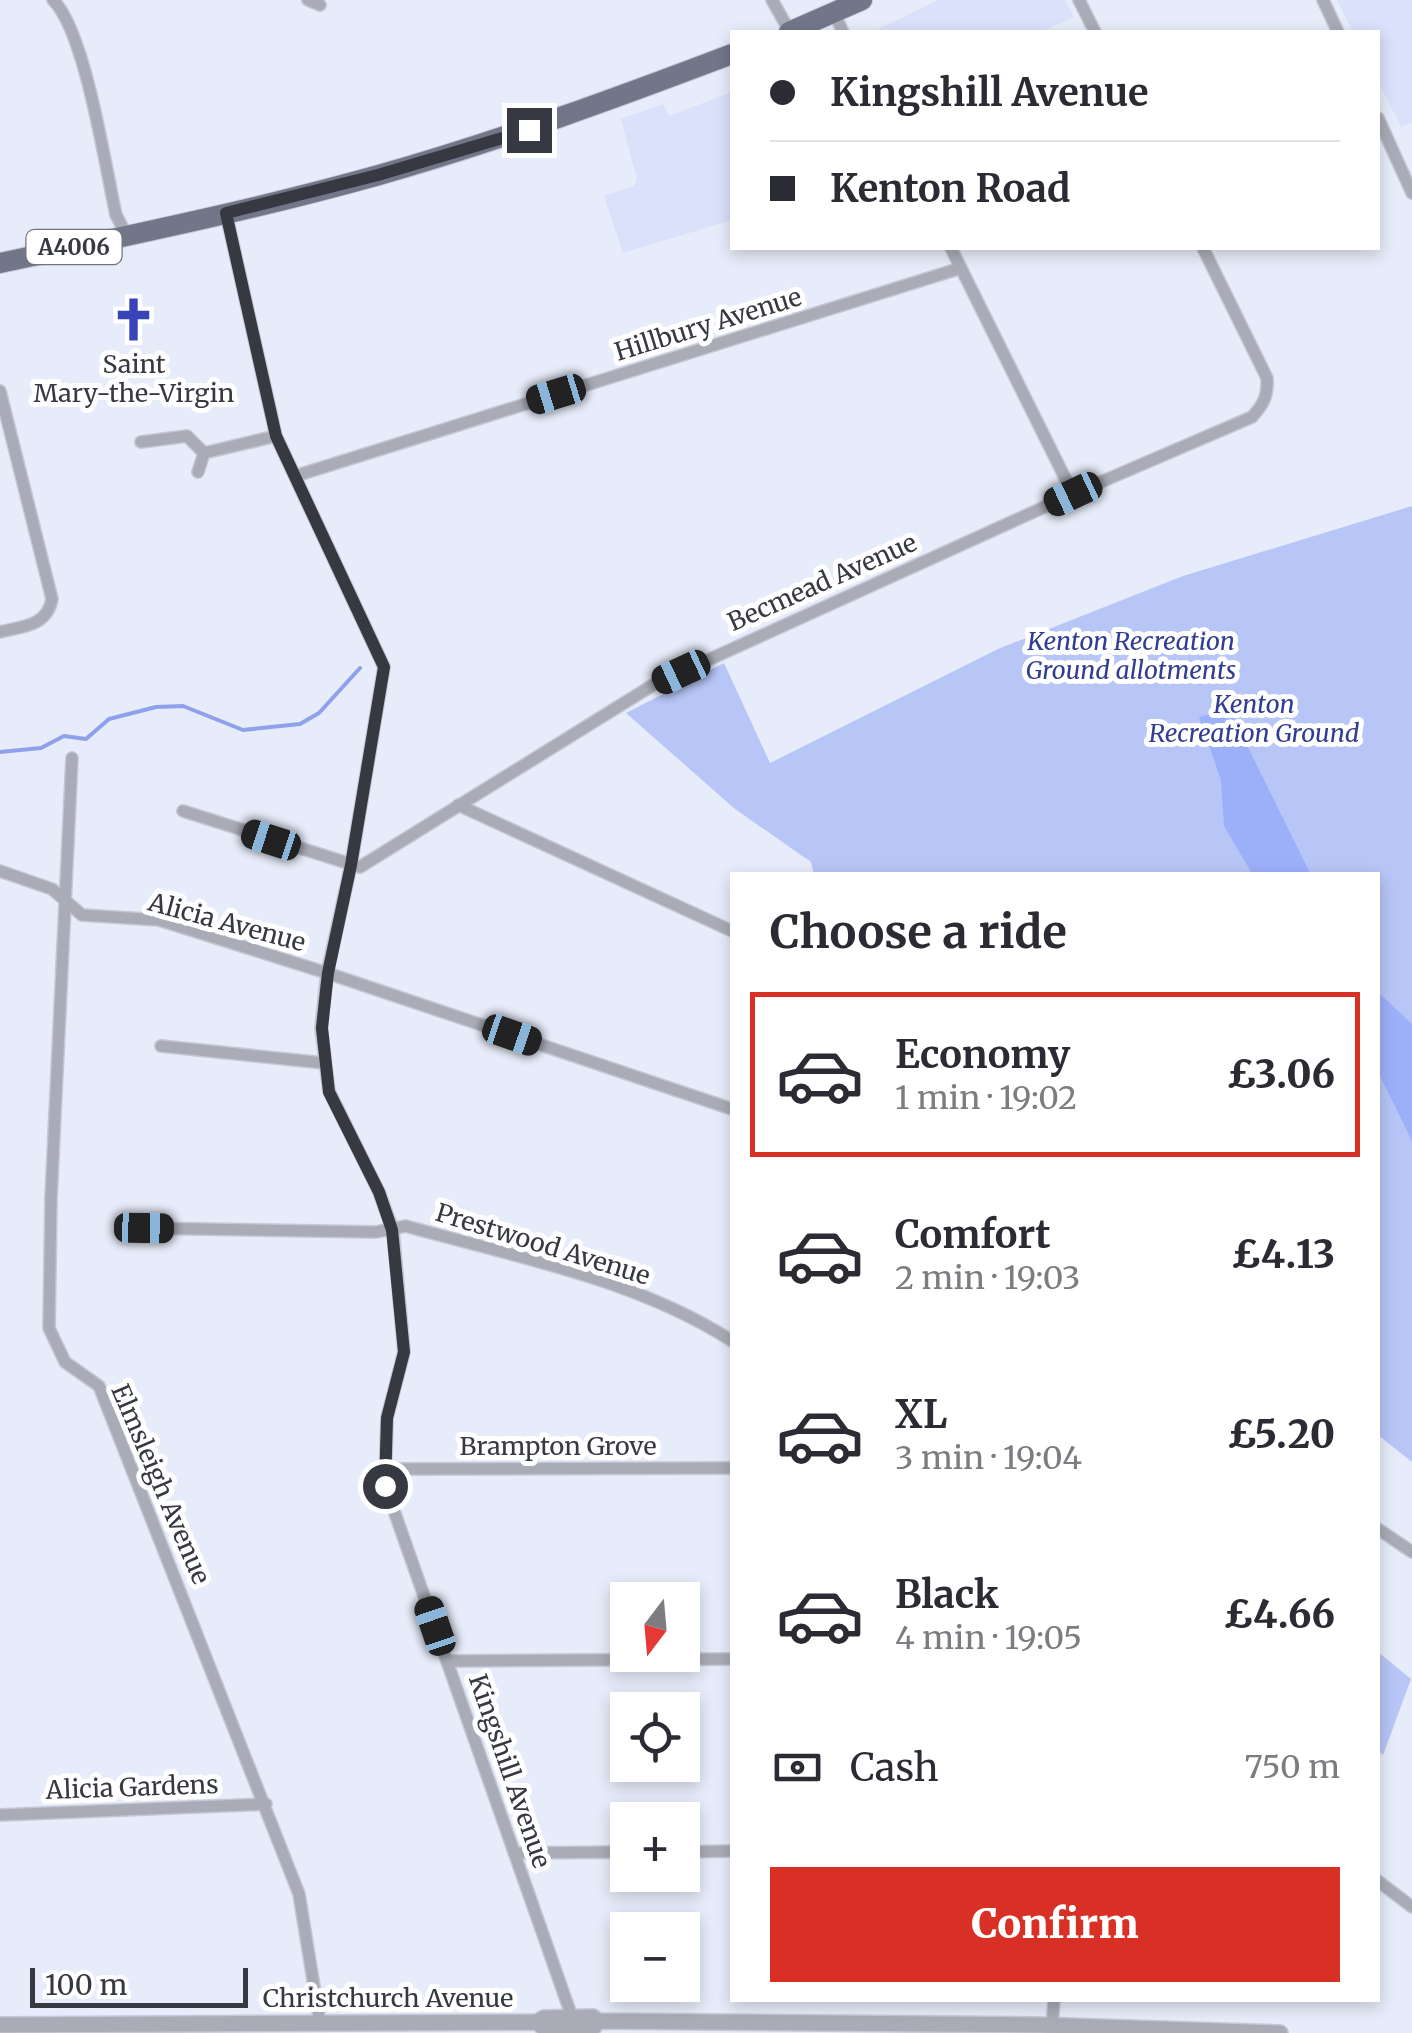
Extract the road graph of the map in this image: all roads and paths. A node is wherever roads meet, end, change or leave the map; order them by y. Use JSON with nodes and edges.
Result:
{"nodes":[{"id":1,"x":53,"y":0,"type":"edge"},
{"id":2,"x":772,"y":0,"type":"edge"},
{"id":3,"x":862,"y":0,"type":"edge"},
{"id":4,"x":1079,"y":0,"type":"edge"},
{"id":5,"x":1323,"y":0,"type":"edge"},
{"id":6,"x":839,"y":23,"type":"edge"},
{"id":7,"x":789,"y":30,"type":"edge"},
{"id":8,"x":801,"y":30,"type":"edge"},
{"id":9,"x":1095,"y":30,"type":"edge"},
{"id":10,"x":1337,"y":30,"type":"edge"},
{"id":11,"x":730,"y":55,"type":"edge"},
{"id":12,"x":1380,"y":122,"type":"edge"},
{"id":13,"x":1412,"y":193,"type":"edge"},
{"id":14,"x":226,"y":213,"type":"junction"},
{"id":15,"x":127,"y":236,"type":"junction"},
{"id":16,"x":952,"y":250,"type":"edge"},
{"id":17,"x":1204,"y":250,"type":"edge"},
{"id":18,"x":0,"y":263,"type":"edge"},
{"id":19,"x":961,"y":268,"type":"junction"},
{"id":20,"x":0,"y":391,"type":"edge"},
{"id":21,"x":276,"y":436,"type":"junction"},
{"id":22,"x":141,"y":442,"type":"dead end"},
{"id":23,"x":204,"y":452,"type":"junction"},
{"id":24,"x":198,"y":472,"type":"dead end"},
{"id":25,"x":295,"y":476,"type":"junction"},
{"id":26,"x":1073,"y":494,"type":"junction"},
{"id":27,"x":0,"y":632,"type":"edge"},
{"id":28,"x":72,"y":758,"type":"dead end"},
{"id":29,"x":458,"y":805,"type":"junction"},
{"id":30,"x":183,"y":810,"type":"dead end"},
{"id":31,"x":351,"y":865,"type":"junction"},
{"id":32,"x":0,"y":871,"type":"edge"},
{"id":33,"x":65,"y":900,"type":"junction"},
{"id":34,"x":730,"y":930,"type":"edge"},
{"id":35,"x":328,"y":973,"type":"junction"},
{"id":36,"x":160,"y":1046,"type":"dead end"},
{"id":37,"x":324,"y":1063,"type":"junction"},
{"id":38,"x":730,"y":1109,"type":"edge"},
{"id":39,"x":144,"y":1228,"type":"dead end"},
{"id":40,"x":392,"y":1230,"type":"junction"},
{"id":41,"x":730,"y":1339,"type":"edge"},
{"id":42,"x":730,"y":1468,"type":"edge"},
{"id":43,"x":383,"y":1469,"type":"junction"},
{"id":44,"x":1380,"y":1530,"type":"edge"},
{"id":45,"x":1412,"y":1552,"type":"edge"},
{"id":46,"x":730,"y":1659,"type":"edge"},
{"id":47,"x":447,"y":1662,"type":"junction"},
{"id":48,"x":266,"y":1804,"type":"junction"},
{"id":49,"x":0,"y":1815,"type":"edge"},
{"id":50,"x":730,"y":1851,"type":"edge"},
{"id":51,"x":610,"y":1852,"type":"edge"},
{"id":52,"x":700,"y":1852,"type":"edge"},
{"id":53,"x":514,"y":1853,"type":"junction"},
{"id":54,"x":1380,"y":1882,"type":"edge"},
{"id":55,"x":1412,"y":1907,"type":"edge"},
{"id":56,"x":1054,"y":2002,"type":"edge"},
{"id":57,"x":320,"y":2023,"type":"junction"},
{"id":58,"x":575,"y":2026,"type":"edge"},
{"id":59,"x":1052,"y":2026,"type":"junction"},
{"id":60,"x":7,"y":2027,"type":"edge"},
{"id":61,"x":391,"y":2027,"type":"edge"},
{"id":62,"x":199,"y":2029,"type":"edge"},
{"id":63,"x":1280,"y":2033,"type":"edge"}],
"edges":[{"from":1,"to":15,"type":"street"},
{"from":2,"to":7,"type":"street"},
{"from":3,"to":6,"type":"main road"},
{"from":4,"to":9,"type":"street"},
{"from":5,"to":10,"type":"street"},
{"from":6,"to":8,"type":"main road"},
{"from":11,"to":14,"type":"main road","number":"A4006"},
{"from":12,"to":13,"type":"street"},
{"from":14,"to":15,"type":"main road","number":"A4006"},
{"from":14,"to":21,"type":"street"},
{"from":15,"to":18,"type":"main road","number":"A4006"},
{"from":16,"to":19,"type":"street"},
{"from":17,"to":26,"type":"street","name":"Becmead Avenue"},
{"from":19,"to":25,"type":"street","name":"Hillbury Avenue"},
{"from":19,"to":26,"type":"street"},
{"from":20,"to":27,"type":"street"},
{"from":21,"to":23,"type":"street"},
{"from":21,"to":25,"type":"street"},
{"from":22,"to":23,"type":"street"},
{"from":23,"to":24,"type":"street"},
{"from":25,"to":31,"type":"street","name":"Kingshill Avenue"},
{"from":26,"to":29,"type":"street","name":"Becmead Avenue"},
{"from":28,"to":33,"type":"street","name":"Elmsleigh Avenue"},
{"from":29,"to":31,"type":"street","name":"Becmead Avenue"},
{"from":29,"to":34,"type":"street"},
{"from":30,"to":31,"type":"street"},
{"from":31,"to":35,"type":"street","name":"Kingshill Avenue"},
{"from":32,"to":33,"type":"street","name":"Alicia Avenue"},
{"from":33,"to":35,"type":"street","name":"Alicia Avenue"},
{"from":33,"to":48,"type":"street","name":"Elmsleigh Avenue"},
{"from":35,"to":37,"type":"street","name":"Kingshill Avenue"},
{"from":35,"to":38,"type":"street","name":"Alicia Avenue"},
{"from":36,"to":37,"type":"street"},
{"from":37,"to":40,"type":"street","name":"Kingshill Avenue"},
{"from":39,"to":40,"type":"street","name":"Prestwood Avenue"},
{"from":40,"to":41,"type":"street","name":"Prestwood Avenue"},
{"from":40,"to":43,"type":"street","name":"Kingshill Avenue"},
{"from":42,"to":43,"type":"street","name":"Brampton Grove"},
{"from":43,"to":47,"type":"street","name":"Kingshill Avenue"},
{"from":44,"to":45,"type":"street"},
{"from":46,"to":47,"type":"street"},
{"from":47,"to":53,"type":"street","name":"Kingshill Avenue"},
{"from":48,"to":49,"type":"street","name":"Alicia Gardens"},
{"from":48,"to":57,"type":"street","name":"Elmsleigh Avenue"},
{"from":50,"to":52,"type":"street"},
{"from":51,"to":53,"type":"street"},
{"from":53,"to":58,"type":"street","name":"Kingshill Avenue"},
{"from":54,"to":55,"type":"street"},
{"from":56,"to":59,"type":"street"},
{"from":57,"to":61,"type":"street","name":"Christchurch Avenue"},
{"from":57,"to":62,"type":"street","name":"Christchurch Avenue"},
{"from":58,"to":59,"type":"street","name":"Christchurch Avenue"},
{"from":58,"to":61,"type":"street","name":"Christchurch Avenue"},
{"from":59,"to":63,"type":"street","name":"Christchurch Avenue"},
{"from":60,"to":62,"type":"street","name":"Christchurch Avenue"}]}
